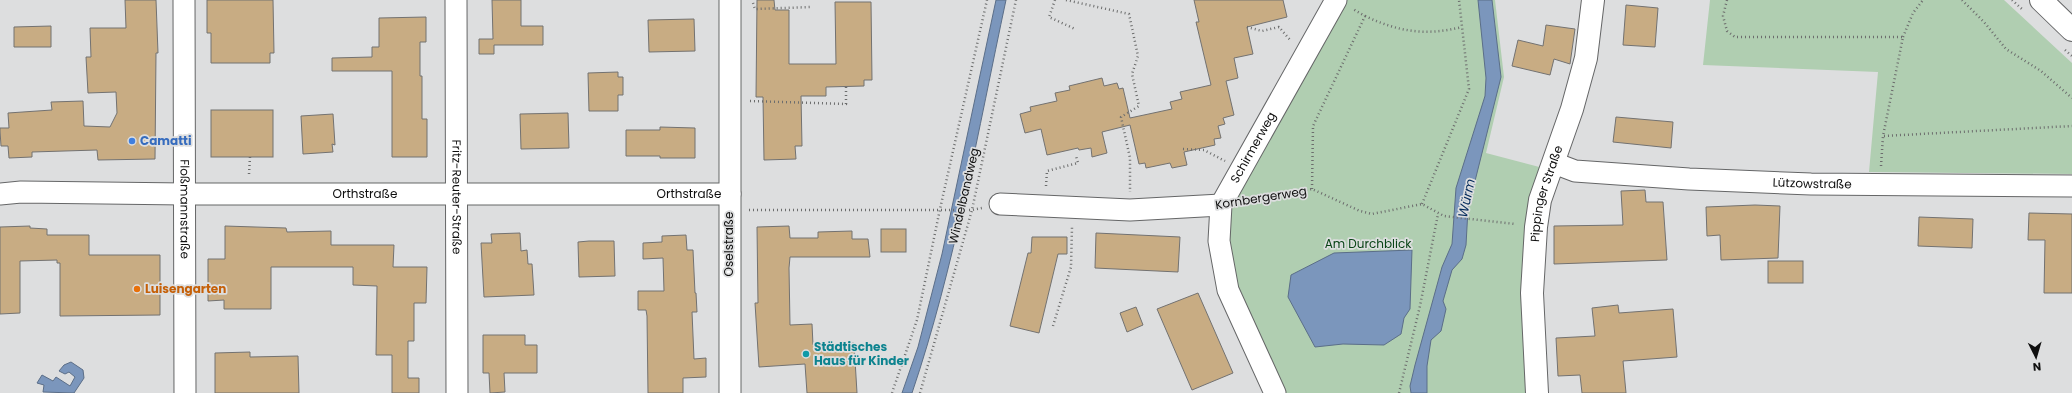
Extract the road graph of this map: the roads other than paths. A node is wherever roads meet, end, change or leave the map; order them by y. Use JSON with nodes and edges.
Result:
{"nodes":[{"id":1,"x":184,"y":0,"type":"edge"},
{"id":2,"x":456,"y":0,"type":"edge"},
{"id":3,"x":730,"y":0,"type":"edge"},
{"id":4,"x":1593,"y":0,"type":"edge"},
{"id":5,"x":2040,"y":0,"type":"edge"},
{"id":6,"x":1342,"y":3,"type":"edge"},
{"id":7,"x":2072,"y":30,"type":"edge"},
{"id":8,"x":1554,"y":163,"type":"junction"},
{"id":9,"x":2072,"y":186,"type":"edge"},
{"id":10,"x":456,"y":193,"type":"junction"},
{"id":11,"x":0,"y":194,"type":"edge"},
{"id":12,"x":185,"y":194,"type":"junction"},
{"id":13,"x":730,"y":202,"type":"junction"},
{"id":14,"x":1000,"y":204,"type":"dead end"},
{"id":15,"x":1221,"y":205,"type":"junction"},
{"id":16,"x":1270,"y":392,"type":"edge"},
{"id":17,"x":185,"y":393,"type":"edge"},
{"id":18,"x":457,"y":393,"type":"edge"},
{"id":19,"x":730,"y":393,"type":"edge"},
{"id":20,"x":1537,"y":393,"type":"edge"}],
"edges":[{"from":1,"to":12,"type":"street","name":"Floßmannstraße"},
{"from":2,"to":10,"type":"street","name":"Fritz-Reuter-Straße"},
{"from":3,"to":13,"type":"street","name":"Oselstraße"},
{"from":4,"to":8,"type":"main road","name":"Pippinger Straße"},
{"from":5,"to":7,"type":"main road"},
{"from":6,"to":15,"type":"street","name":"Schirmerweg"},
{"from":8,"to":9,"type":"street","name":"Lützowstraße"},
{"from":8,"to":20,"type":"main road","name":"Pippinger Straße"},
{"from":10,"to":12,"type":"street","name":"Orthstraße"},
{"from":10,"to":13,"type":"street","name":"Orthstraße"},
{"from":10,"to":18,"type":"street","name":"Fritz-Reuter-Straße"},
{"from":11,"to":12,"type":"street","name":"Orthstraße"},
{"from":12,"to":17,"type":"street","name":"Floßmannstraße"},
{"from":13,"to":19,"type":"street","name":"Oselstraße"},
{"from":14,"to":15,"type":"street","name":"Kornbergerweg"},
{"from":15,"to":16,"type":"street","name":"Schirmerweg"}]}
